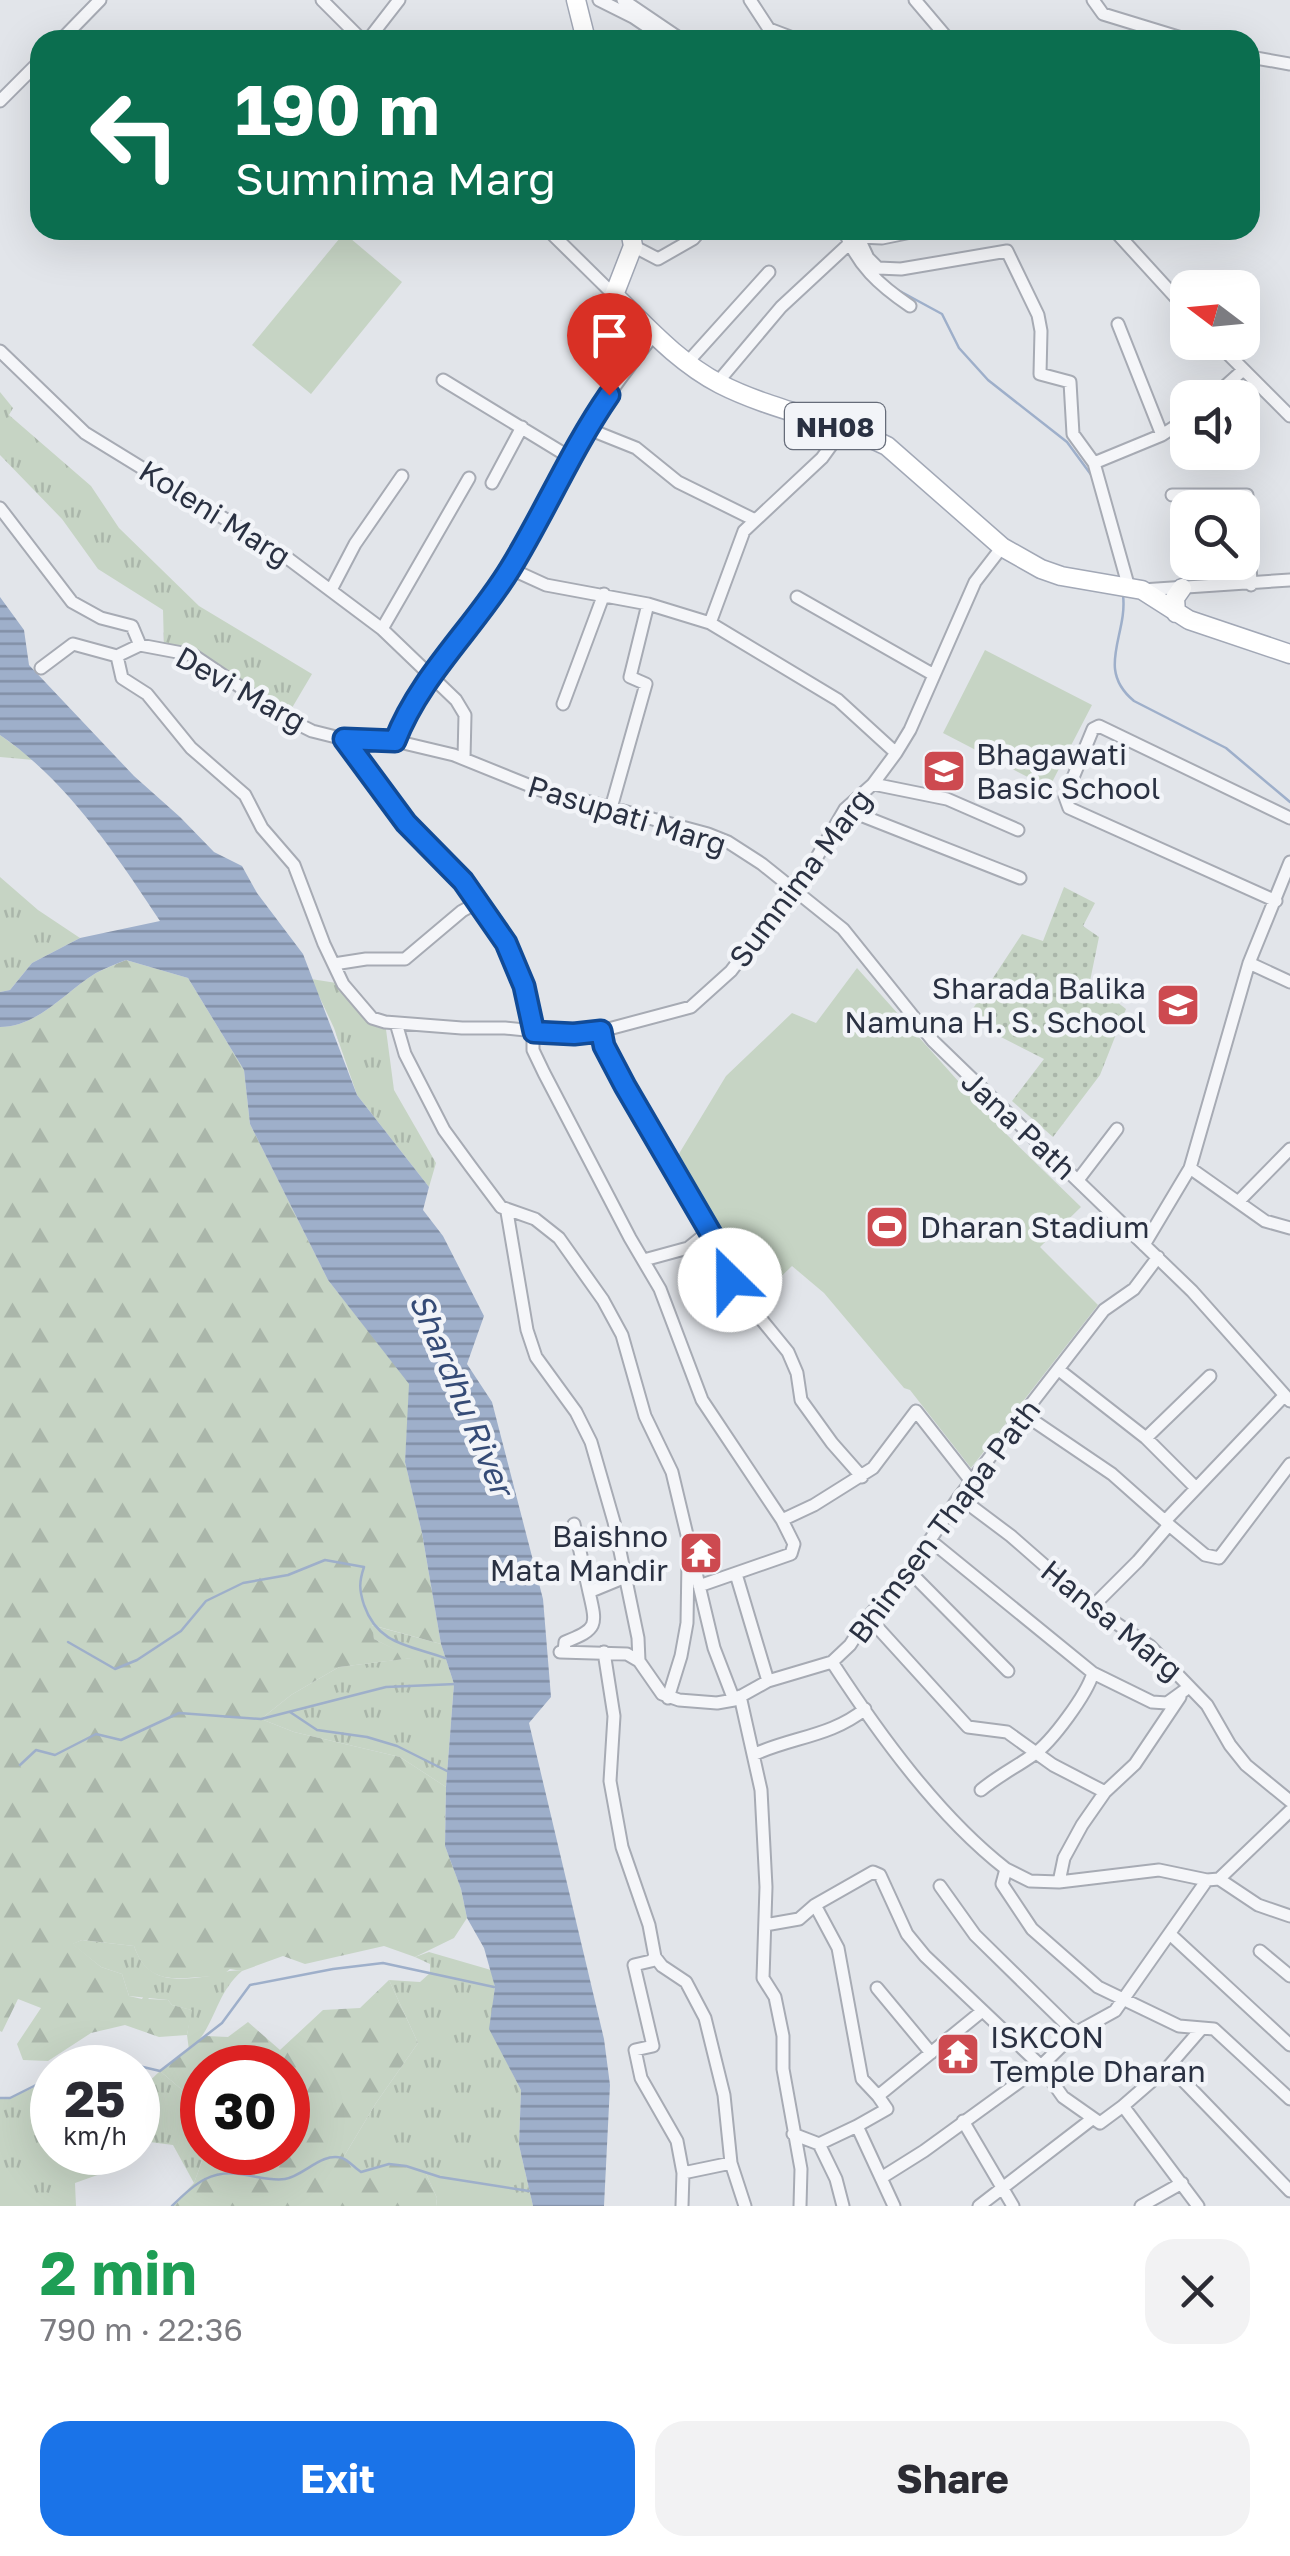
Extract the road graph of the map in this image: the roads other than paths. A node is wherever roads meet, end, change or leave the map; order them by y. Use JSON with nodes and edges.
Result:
{"nodes":[{"id":1,"x":100,"y":0,"type":"edge"},
{"id":2,"x":322,"y":0,"type":"edge"},
{"id":3,"x":399,"y":0,"type":"edge"},
{"id":4,"x":599,"y":0,"type":"edge"},
{"id":5,"x":623,"y":0,"type":"edge"},
{"id":6,"x":750,"y":0,"type":"edge"},
{"id":7,"x":915,"y":0,"type":"edge"},
{"id":8,"x":1093,"y":0,"type":"edge"},
{"id":9,"x":573,"y":2,"type":"edge"},
{"id":10,"x":71,"y":30,"type":"edge"},
{"id":11,"x":354,"y":30,"type":"edge"},
{"id":12,"x":374,"y":30,"type":"edge"},
{"id":13,"x":583,"y":30,"type":"edge"},
{"id":14,"x":652,"y":30,"type":"edge"},
{"id":15,"x":667,"y":30,"type":"edge"},
{"id":16,"x":772,"y":30,"type":"edge"},
{"id":17,"x":939,"y":30,"type":"edge"},
{"id":18,"x":1155,"y":30,"type":"edge"},
{"id":19,"x":1260,"y":59,"type":"edge"},
{"id":20,"x":1290,"y":64,"type":"edge"},
{"id":21,"x":30,"y":71,"type":"edge"},
{"id":22,"x":0,"y":101,"type":"edge"},
{"id":23,"x":558,"y":240,"type":"edge"},
{"id":24,"x":630,"y":240,"type":"edge"},
{"id":25,"x":634,"y":240,"type":"edge"},
{"id":26,"x":690,"y":240,"type":"edge"},
{"id":27,"x":852,"y":240,"type":"edge"},
{"id":28,"x":854,"y":240,"type":"edge"},
{"id":29,"x":855,"y":240,"type":"edge"},
{"id":30,"x":1123,"y":240,"type":"edge"},
{"id":31,"x":769,"y":272,"type":"dead end"},
{"id":32,"x":1170,"y":291,"type":"edge"},
{"id":33,"x":614,"y":295,"type":"junction"},
{"id":34,"x":910,"y":306,"type":"dead end"},
{"id":35,"x":1118,"y":324,"type":"dead end"},
{"id":36,"x":654,"y":334,"type":"junction"},
{"id":37,"x":0,"y":351,"type":"edge"},
{"id":38,"x":1232,"y":360,"type":"edge"},
{"id":39,"x":686,"y":364,"type":"junction"},
{"id":40,"x":1242,"y":371,"type":"junction"},
{"id":41,"x":443,"y":380,"type":"dead end"},
{"id":42,"x":1232,"y":380,"type":"edge"},
{"id":43,"x":717,"y":382,"type":"junction"},
{"id":44,"x":1290,"y":416,"type":"edge"},
{"id":45,"x":522,"y":427,"type":"junction"},
{"id":46,"x":586,"y":428,"type":"junction"},
{"id":47,"x":843,"y":429,"type":"junction"},
{"id":48,"x":1170,"y":430,"type":"edge"},
{"id":49,"x":1162,"y":435,"type":"junction"},
{"id":50,"x":570,"y":458,"type":"junction"},
{"id":51,"x":1094,"y":464,"type":"junction"},
{"id":52,"x":402,"y":476,"type":"dead end"},
{"id":53,"x":469,"y":478,"type":"dead end"},
{"id":54,"x":492,"y":482,"type":"dead end"},
{"id":55,"x":0,"y":508,"type":"edge"},
{"id":56,"x":753,"y":520,"type":"junction"},
{"id":57,"x":1002,"y":547,"type":"junction"},
{"id":58,"x":511,"y":568,"type":"junction"},
{"id":59,"x":1251,"y":580,"type":"edge"},
{"id":60,"x":1290,"y":580,"type":"edge"},
{"id":61,"x":1251,"y":584,"type":"junction"},
{"id":62,"x":332,"y":588,"type":"junction"},
{"id":63,"x":1129,"y":588,"type":"junction"},
{"id":64,"x":1182,"y":588,"type":"junction"},
{"id":65,"x":604,"y":594,"type":"junction"},
{"id":66,"x":797,"y":597,"type":"dead end"},
{"id":67,"x":648,"y":604,"type":"junction"},
{"id":68,"x":1176,"y":613,"type":"junction"},
{"id":69,"x":710,"y":623,"type":"junction"},
{"id":70,"x":382,"y":629,"type":"junction"},
{"id":71,"x":140,"y":645,"type":"junction"},
{"id":72,"x":1290,"y":654,"type":"edge"},
{"id":73,"x":116,"y":656,"type":"junction"},
{"id":74,"x":42,"y":668,"type":"dead end"},
{"id":75,"x":934,"y":675,"type":"junction"},
{"id":76,"x":430,"y":677,"type":"junction"},
{"id":77,"x":562,"y":704,"type":"dead end"},
{"id":78,"x":344,"y":739,"type":"junction"},
{"id":79,"x":395,"y":741,"type":"junction"},
{"id":80,"x":896,"y":753,"type":"junction"},
{"id":81,"x":464,"y":758,"type":"junction"},
{"id":82,"x":872,"y":784,"type":"junction"},
{"id":83,"x":610,"y":808,"type":"junction"},
{"id":84,"x":845,"y":809,"type":"junction"},
{"id":85,"x":1290,"y":818,"type":"edge"},
{"id":86,"x":1018,"y":830,"type":"dead end"},
{"id":87,"x":1290,"y":862,"type":"edge"},
{"id":88,"x":1020,"y":878,"type":"dead end"},
{"id":89,"x":793,"y":888,"type":"junction"},
{"id":90,"x":1276,"y":902,"type":"junction"},
{"id":91,"x":477,"y":903,"type":"junction"},
{"id":92,"x":1249,"y":963,"type":"junction"},
{"id":93,"x":334,"y":964,"type":"junction"},
{"id":94,"x":1290,"y":982,"type":"edge"},
{"id":95,"x":396,"y":1023,"type":"junction"},
{"id":96,"x":601,"y":1031,"type":"junction"},
{"id":97,"x":534,"y":1032,"type":"junction"},
{"id":98,"x":1118,"y":1129,"type":"dead end"},
{"id":99,"x":1290,"y":1149,"type":"edge"},
{"id":100,"x":1190,"y":1168,"type":"junction"},
{"id":101,"x":1078,"y":1180,"type":"junction"},
{"id":102,"x":1239,"y":1201,"type":"junction"},
{"id":103,"x":508,"y":1212,"type":"junction"},
{"id":104,"x":1286,"y":1224,"type":"edge"},
{"id":105,"x":708,"y":1232,"type":"junction"},
{"id":106,"x":1144,"y":1245,"type":"junction"},
{"id":107,"x":1158,"y":1258,"type":"junction"},
{"id":108,"x":644,"y":1260,"type":"junction"},
{"id":109,"x":1060,"y":1370,"type":"junction"},
{"id":110,"x":1210,"y":1376,"type":"dead end"},
{"id":111,"x":1287,"y":1398,"type":"edge"},
{"id":112,"x":1025,"y":1415,"type":"junction"},
{"id":113,"x":1146,"y":1438,"type":"junction"},
{"id":114,"x":1290,"y":1464,"type":"edge"},
{"id":115,"x":862,"y":1477,"type":"junction"},
{"id":116,"x":971,"y":1481,"type":"junction"},
{"id":117,"x":1196,"y":1488,"type":"junction"},
{"id":118,"x":959,"y":1497,"type":"junction"},
{"id":119,"x":782,"y":1520,"type":"junction"},
{"id":120,"x":1167,"y":1523,"type":"junction"},
{"id":121,"x":574,"y":1524,"type":"dead end"},
{"id":122,"x":930,"y":1541,"type":"junction"},
{"id":123,"x":688,"y":1550,"type":"junction"},
{"id":124,"x":909,"y":1570,"type":"junction"},
{"id":125,"x":736,"y":1574,"type":"junction"},
{"id":126,"x":624,"y":1578,"type":"junction"},
{"id":127,"x":700,"y":1586,"type":"junction"},
{"id":128,"x":590,"y":1592,"type":"junction"},
{"id":129,"x":1092,"y":1607,"type":"junction"},
{"id":130,"x":868,"y":1618,"type":"junction"},
{"id":131,"x":604,"y":1652,"type":"junction"},
{"id":132,"x":639,"y":1662,"type":"junction"},
{"id":133,"x":832,"y":1662,"type":"junction"},
{"id":134,"x":1008,"y":1671,"type":"dead end"},
{"id":135,"x":1092,"y":1673,"type":"junction"},
{"id":136,"x":768,"y":1681,"type":"junction"},
{"id":137,"x":1187,"y":1687,"type":"junction"},
{"id":138,"x":737,"y":1698,"type":"junction"},
{"id":139,"x":673,"y":1699,"type":"junction"},
{"id":140,"x":865,"y":1708,"type":"junction"},
{"id":141,"x":755,"y":1754,"type":"junction"},
{"id":142,"x":1036,"y":1754,"type":"junction"},
{"id":143,"x":982,"y":1790,"type":"dead end"},
{"id":144,"x":1105,"y":1792,"type":"junction"},
{"id":145,"x":1290,"y":1801,"type":"edge"},
{"id":146,"x":1290,"y":1811,"type":"edge"},
{"id":147,"x":1006,"y":1869,"type":"junction"},
{"id":148,"x":1214,"y":1880,"type":"junction"},
{"id":149,"x":1058,"y":1882,"type":"junction"},
{"id":150,"x":940,"y":1886,"type":"dead end"},
{"id":151,"x":815,"y":1905,"type":"junction"},
{"id":152,"x":1290,"y":1916,"type":"edge"},
{"id":153,"x":765,"y":1925,"type":"junction"},
{"id":154,"x":1170,"y":1935,"type":"junction"},
{"id":155,"x":1260,"y":1950,"type":"dead end"},
{"id":156,"x":655,"y":1957,"type":"junction"},
{"id":157,"x":1290,"y":1976,"type":"edge"},
{"id":158,"x":877,"y":1988,"type":"dead end"},
{"id":159,"x":1123,"y":2002,"type":"junction"},
{"id":160,"x":981,"y":2012,"type":"junction"},
{"id":161,"x":1202,"y":2028,"type":"junction"},
{"id":162,"x":1075,"y":2033,"type":"junction"},
{"id":163,"x":1290,"y":2044,"type":"edge"},
{"id":164,"x":931,"y":2053,"type":"junction"},
{"id":165,"x":1041,"y":2066,"type":"junction"},
{"id":166,"x":1169,"y":2066,"type":"junction"},
{"id":167,"x":1288,"y":2092,"type":"edge"},
{"id":168,"x":878,"y":2096,"type":"junction"},
{"id":169,"x":1123,"y":2106,"type":"junction"},
{"id":170,"x":1092,"y":2118,"type":"junction"},
{"id":171,"x":963,"y":2121,"type":"junction"},
{"id":172,"x":857,"y":2126,"type":"junction"},
{"id":173,"x":792,"y":2134,"type":"junction"},
{"id":174,"x":818,"y":2144,"type":"junction"},
{"id":175,"x":731,"y":2163,"type":"junction"},
{"id":176,"x":683,"y":2172,"type":"junction"},
{"id":177,"x":882,"y":2178,"type":"junction"},
{"id":178,"x":1182,"y":2182,"type":"junction"},
{"id":179,"x":1002,"y":2188,"type":"junction"},
{"id":180,"x":1290,"y":2191,"type":"edge"},
{"id":181,"x":682,"y":2206,"type":"edge"},
{"id":182,"x":745,"y":2206,"type":"edge"},
{"id":183,"x":800,"y":2206,"type":"edge"},
{"id":184,"x":843,"y":2206,"type":"edge"},
{"id":185,"x":894,"y":2206,"type":"edge"},
{"id":186,"x":979,"y":2206,"type":"edge"},
{"id":187,"x":1013,"y":2206,"type":"edge"},
{"id":188,"x":1141,"y":2206,"type":"edge"},
{"id":189,"x":1198,"y":2206,"type":"edge"}],
"edges":[{"from":1,"to":10,"type":"street"},
{"from":2,"to":11,"type":"street"},
{"from":3,"to":12,"type":"street"},
{"from":4,"to":14,"type":"street"},
{"from":5,"to":15,"type":"street"},
{"from":6,"to":16,"type":"street"},
{"from":7,"to":17,"type":"street"},
{"from":8,"to":18,"type":"street"},
{"from":9,"to":13,"type":"main road"},
{"from":19,"to":20,"type":"street"},
{"from":21,"to":22,"type":"street"},
{"from":23,"to":33,"type":"street"},
{"from":24,"to":33,"type":"main road"},
{"from":25,"to":26,"type":"street"},
{"from":27,"to":43,"type":"street"},
{"from":28,"to":34,"type":"street"},
{"from":29,"to":51,"type":"street"},
{"from":30,"to":32,"type":"street"},
{"from":31,"to":39,"type":"street"},
{"from":33,"to":36,"type":"main road","number":"NH08"},
{"from":35,"to":49,"type":"street"},
{"from":36,"to":39,"type":"main road","number":"NH08"},
{"from":36,"to":46,"type":"street"},
{"from":37,"to":62,"type":"street","name":"Koleni Marg"},
{"from":38,"to":40,"type":"street"},
{"from":39,"to":43,"type":"main road","number":"NH08"},
{"from":40,"to":42,"type":"street"},
{"from":40,"to":44,"type":"street"},
{"from":41,"to":45,"type":"street"},
{"from":43,"to":47,"type":"main road","number":"NH08"},
{"from":45,"to":50,"type":"street"},
{"from":45,"to":54,"type":"street"},
{"from":46,"to":50,"type":"street"},
{"from":46,"to":56,"type":"street"},
{"from":47,"to":56,"type":"street"},
{"from":47,"to":57,"type":"main road","number":"NH08"},
{"from":48,"to":49,"type":"street"},
{"from":49,"to":51,"type":"street"},
{"from":50,"to":58,"type":"street"},
{"from":51,"to":63,"type":"street"},
{"from":52,"to":62,"type":"street"},
{"from":53,"to":70,"type":"street"},
{"from":55,"to":71,"type":"street"},
{"from":56,"to":69,"type":"street"},
{"from":57,"to":63,"type":"main road","number":"NH08"},
{"from":57,"to":75,"type":"street","name":"Sumnima Marg"},
{"from":58,"to":65,"type":"street"},
{"from":58,"to":76,"type":"street"},
{"from":59,"to":61,"type":"street"},
{"from":60,"to":61,"type":"street"},
{"from":61,"to":64,"type":"street"},
{"from":62,"to":70,"type":"street","name":"Koleni Marg"},
{"from":63,"to":64,"type":"street"},
{"from":63,"to":68,"type":"main road","number":"NH08"},
{"from":64,"to":68,"type":"main road"},
{"from":65,"to":67,"type":"street"},
{"from":65,"to":77,"type":"street"},
{"from":66,"to":75,"type":"street"},
{"from":67,"to":69,"type":"street"},
{"from":67,"to":83,"type":"street"},
{"from":68,"to":72,"type":"main road","number":"NH08"},
{"from":69,"to":80,"type":"street"},
{"from":70,"to":76,"type":"street","name":"Koleni Marg"},
{"from":71,"to":73,"type":"street","name":"Devi Marg"},
{"from":71,"to":78,"type":"street","name":"Devi Marg"},
{"from":73,"to":74,"type":"street"},
{"from":73,"to":93,"type":"street"},
{"from":75,"to":80,"type":"street","name":"Sumnima Marg"},
{"from":76,"to":79,"type":"street"},
{"from":76,"to":81,"type":"street","name":"Koleni Marg"},
{"from":78,"to":79,"type":"street"},
{"from":78,"to":91,"type":"street"},
{"from":79,"to":81,"type":"street","name":"Pasupati Marg"},
{"from":80,"to":82,"type":"street","name":"Sumnima Marg"},
{"from":81,"to":83,"type":"street","name":"Pasupati Marg"},
{"from":82,"to":84,"type":"street","name":"Sumnima Marg"},
{"from":82,"to":86,"type":"street"},
{"from":83,"to":89,"type":"street","name":"Pasupati Marg"},
{"from":84,"to":88,"type":"street"},
{"from":84,"to":89,"type":"street","name":"Sumnima Marg"},
{"from":85,"to":90,"type":"street"},
{"from":87,"to":90,"type":"street"},
{"from":89,"to":96,"type":"street","name":"Sumnima Marg"},
{"from":89,"to":101,"type":"street","name":"Jana Path"},
{"from":90,"to":92,"type":"street"},
{"from":91,"to":93,"type":"street"},
{"from":91,"to":97,"type":"street"},
{"from":92,"to":94,"type":"street"},
{"from":92,"to":100,"type":"street"},
{"from":93,"to":95,"type":"street"},
{"from":95,"to":97,"type":"street","name":"Sumnima Marg"},
{"from":95,"to":103,"type":"street"},
{"from":96,"to":97,"type":"street","name":"Sumnima Marg"},
{"from":96,"to":105,"type":"street"},
{"from":97,"to":108,"type":"street"},
{"from":98,"to":101,"type":"street"},
{"from":99,"to":102,"type":"street"},
{"from":100,"to":102,"type":"street"},
{"from":100,"to":106,"type":"street"},
{"from":101,"to":106,"type":"street","name":"Jana Path"},
{"from":102,"to":104,"type":"street"},
{"from":103,"to":123,"type":"street"},
{"from":103,"to":126,"type":"street"},
{"from":105,"to":108,"type":"street"},
{"from":105,"to":115,"type":"street"},
{"from":106,"to":107,"type":"street","name":"Jana Path"},
{"from":107,"to":109,"type":"street","name":"Bhimsen Thapa Path"},
{"from":107,"to":111,"type":"street","name":"Jana Path"},
{"from":108,"to":119,"type":"street"},
{"from":109,"to":112,"type":"street","name":"Bhimsen Thapa Path"},
{"from":109,"to":113,"type":"street"},
{"from":110,"to":113,"type":"street"},
{"from":111,"to":117,"type":"street"},
{"from":112,"to":116,"type":"street","name":"Bhimsen Thapa Path"},
{"from":112,"to":120,"type":"street"},
{"from":113,"to":117,"type":"street"},
{"from":114,"to":120,"type":"street"},
{"from":115,"to":116,"type":"street"},
{"from":115,"to":119,"type":"street"},
{"from":116,"to":118,"type":"street","name":"Bhimsen Thapa Path"},
{"from":117,"to":120,"type":"street"},
{"from":118,"to":122,"type":"street","name":"Bhimsen Thapa Path"},
{"from":118,"to":129,"type":"street","name":"Hansa Marg"},
{"from":119,"to":125,"type":"street"},
{"from":120,"to":129,"type":"street"},
{"from":121,"to":128,"type":"street"},
{"from":122,"to":124,"type":"street","name":"Bhimsen Thapa Path"},
{"from":122,"to":135,"type":"street"},
{"from":123,"to":127,"type":"street"},
{"from":123,"to":139,"type":"street"},
{"from":124,"to":130,"type":"street","name":"Bhimsen Thapa Path"},
{"from":124,"to":134,"type":"street"},
{"from":125,"to":127,"type":"street"},
{"from":125,"to":136,"type":"street"},
{"from":126,"to":128,"type":"street"},
{"from":126,"to":132,"type":"street"},
{"from":127,"to":138,"type":"street"},
{"from":128,"to":131,"type":"street"},
{"from":129,"to":137,"type":"street","name":"Hansa Marg"},
{"from":130,"to":133,"type":"street","name":"Bhimsen Thapa Path"},
{"from":130,"to":142,"type":"street"},
{"from":131,"to":132,"type":"street"},
{"from":131,"to":156,"type":"street"},
{"from":132,"to":139,"type":"street"},
{"from":133,"to":136,"type":"street","name":"Bhimsen Thapa Path"},
{"from":133,"to":140,"type":"street"},
{"from":135,"to":137,"type":"street"},
{"from":135,"to":142,"type":"street"},
{"from":136,"to":138,"type":"street","name":"Bhimsen Thapa Path"},
{"from":137,"to":144,"type":"street"},
{"from":137,"to":145,"type":"street","name":"Hansa Marg"},
{"from":138,"to":139,"type":"street","name":"Bhimsen Thapa Path"},
{"from":138,"to":141,"type":"street"},
{"from":140,"to":141,"type":"street"},
{"from":140,"to":147,"type":"street"},
{"from":141,"to":153,"type":"street"},
{"from":142,"to":143,"type":"street"},
{"from":142,"to":144,"type":"street"},
{"from":144,"to":149,"type":"street"},
{"from":146,"to":148,"type":"street"},
{"from":147,"to":149,"type":"street"},
{"from":147,"to":159,"type":"street"},
{"from":148,"to":149,"type":"street"},
{"from":148,"to":152,"type":"street"},
{"from":148,"to":154,"type":"street"},
{"from":150,"to":162,"type":"street"},
{"from":151,"to":153,"type":"street"},
{"from":151,"to":160,"type":"street"},
{"from":151,"to":168,"type":"street"},
{"from":153,"to":173,"type":"street"},
{"from":154,"to":159,"type":"street"},
{"from":154,"to":163,"type":"street"},
{"from":155,"to":157,"type":"street"},
{"from":156,"to":175,"type":"street"},
{"from":156,"to":176,"type":"street"},
{"from":158,"to":164,"type":"street"},
{"from":159,"to":161,"type":"street"},
{"from":159,"to":162,"type":"street"},
{"from":160,"to":164,"type":"street"},
{"from":160,"to":165,"type":"street"},
{"from":161,"to":166,"type":"street"},
{"from":161,"to":167,"type":"street"},
{"from":162,"to":165,"type":"street"},
{"from":164,"to":168,"type":"street"},
{"from":165,"to":170,"type":"street"},
{"from":165,"to":171,"type":"street"},
{"from":166,"to":169,"type":"street"},
{"from":166,"to":180,"type":"street"},
{"from":168,"to":172,"type":"street"},
{"from":169,"to":170,"type":"street"},
{"from":169,"to":178,"type":"street"},
{"from":170,"to":179,"type":"street"},
{"from":171,"to":177,"type":"street"},
{"from":171,"to":179,"type":"street"},
{"from":172,"to":174,"type":"street"},
{"from":172,"to":177,"type":"street"},
{"from":173,"to":174,"type":"street"},
{"from":173,"to":183,"type":"street"},
{"from":174,"to":184,"type":"street"},
{"from":175,"to":176,"type":"street"},
{"from":175,"to":182,"type":"street"},
{"from":176,"to":181,"type":"street"},
{"from":177,"to":185,"type":"street"},
{"from":178,"to":188,"type":"street"},
{"from":178,"to":189,"type":"street"},
{"from":179,"to":186,"type":"street"},
{"from":179,"to":187,"type":"street"}]}
